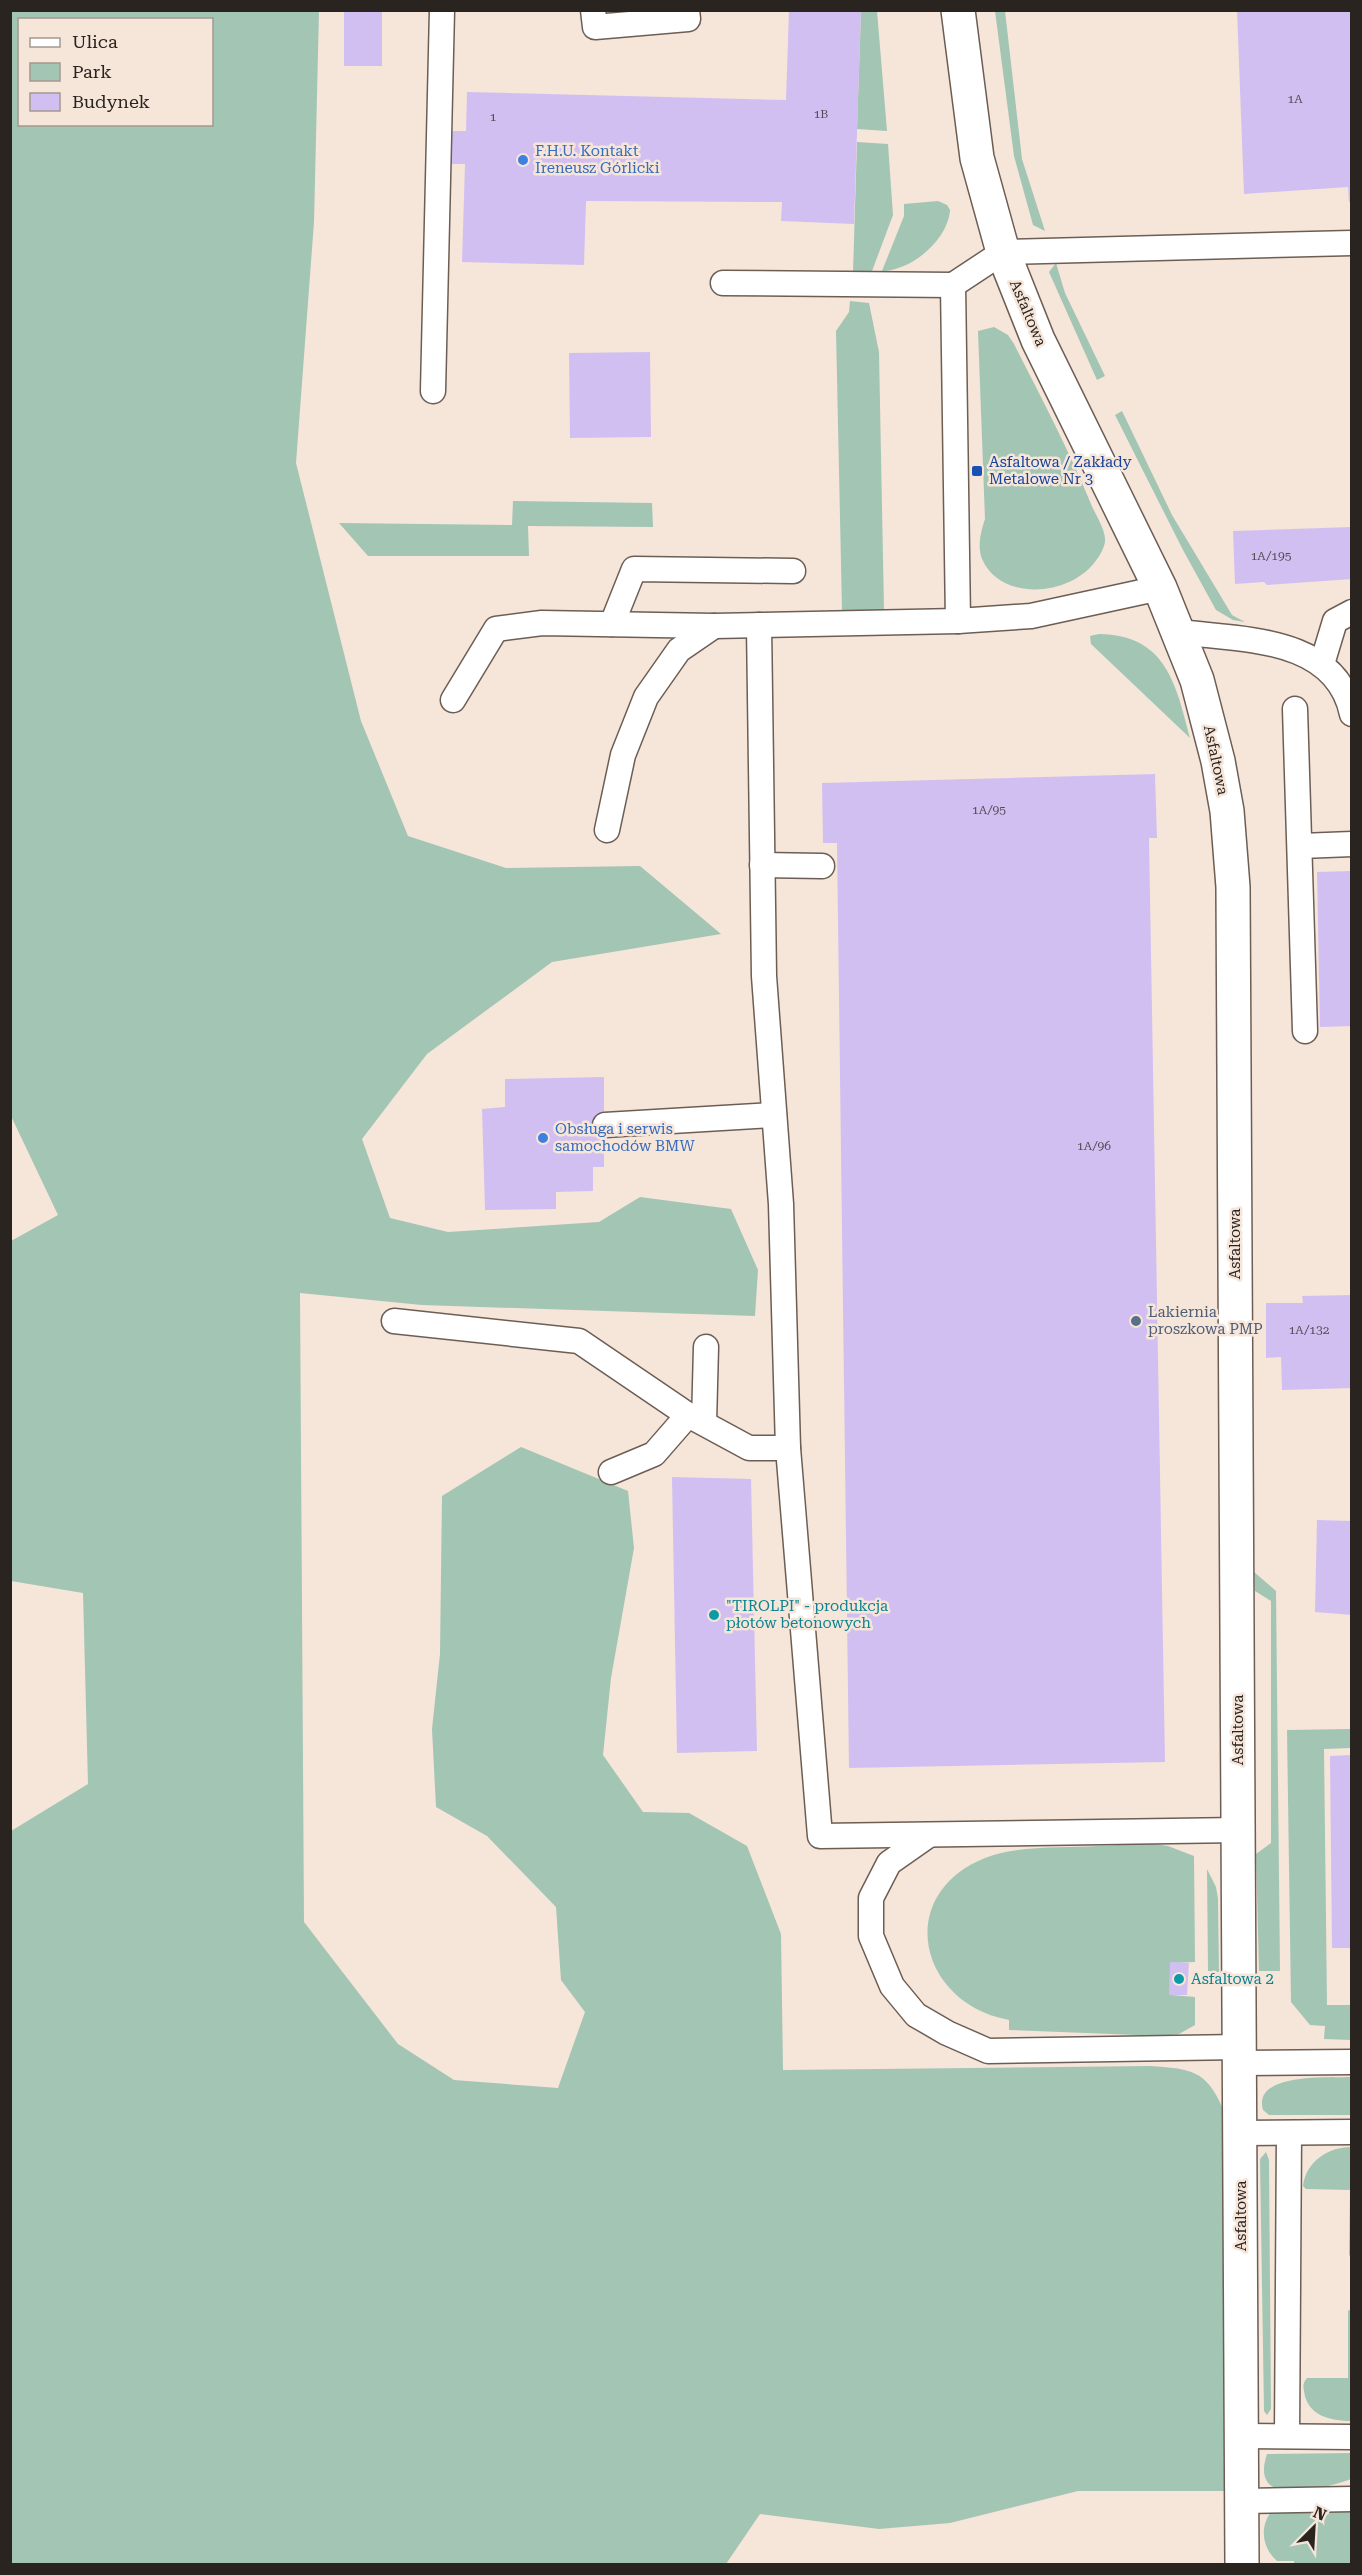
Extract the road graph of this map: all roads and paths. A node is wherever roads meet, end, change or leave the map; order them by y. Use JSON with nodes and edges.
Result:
{"nodes":[{"id":1,"x":442,"y":10,"type":"edge"},
{"id":2,"x":593,"y":10,"type":"edge"},
{"id":3,"x":687,"y":10,"type":"edge"},
{"id":4,"x":958,"y":10,"type":"edge"},
{"id":5,"x":1352,"y":243,"type":"edge"},
{"id":6,"x":1003,"y":252,"type":"junction"},
{"id":7,"x":723,"y":283,"type":"dead end"},
{"id":8,"x":953,"y":285,"type":"junction"},
{"id":9,"x":433,"y":391,"type":"dead end"},
{"id":10,"x":793,"y":571,"type":"dead end"},
{"id":11,"x":1160,"y":588,"type":"junction"},
{"id":12,"x":1352,"y":612,"type":"edge"},
{"id":13,"x":958,"y":621,"type":"junction"},
{"id":14,"x":612,"y":624,"type":"junction"},
{"id":15,"x":714,"y":626,"type":"junction"},
{"id":16,"x":759,"y":626,"type":"junction"},
{"id":17,"x":1179,"y":632,"type":"junction"},
{"id":18,"x":1322,"y":664,"type":"junction"},
{"id":19,"x":453,"y":700,"type":"dead end"},
{"id":20,"x":1295,"y":709,"type":"dead end"},
{"id":21,"x":1352,"y":714,"type":"edge"},
{"id":22,"x":607,"y":830,"type":"dead end"},
{"id":23,"x":1352,"y":844,"type":"edge"},
{"id":24,"x":1301,"y":846,"type":"junction"},
{"id":25,"x":762,"y":865,"type":"junction"},
{"id":26,"x":822,"y":866,"type":"dead end"},
{"id":27,"x":1305,"y":1031,"type":"dead end"},
{"id":28,"x":774,"y":1115,"type":"junction"},
{"id":29,"x":605,"y":1125,"type":"dead end"},
{"id":30,"x":394,"y":1321,"type":"dead end"},
{"id":31,"x":706,"y":1347,"type":"dead end"},
{"id":32,"x":696,"y":1419,"type":"junction"},
{"id":33,"x":788,"y":1448,"type":"junction"},
{"id":34,"x":611,"y":1472,"type":"dead end"},
{"id":35,"x":1239,"y":1830,"type":"junction"},
{"id":36,"x":929,"y":1835,"type":"junction"},
{"id":37,"x":1240,"y":2055,"type":"junction"},
{"id":38,"x":1352,"y":2062,"type":"edge"},
{"id":39,"x":1352,"y":2132,"type":"edge"},
{"id":40,"x":1240,"y":2133,"type":"junction"},
{"id":41,"x":1289,"y":2133,"type":"junction"},
{"id":42,"x":1242,"y":2436,"type":"junction"},
{"id":43,"x":1287,"y":2436,"type":"junction"},
{"id":44,"x":1352,"y":2437,"type":"edge"},
{"id":45,"x":1352,"y":2499,"type":"edge"},
{"id":46,"x":1242,"y":2501,"type":"junction"},
{"id":47,"x":1242,"y":2565,"type":"edge"}],
"edges":[{"from":1,"to":9,"type":"lane"},
{"from":2,"to":3,"type":"lane"},
{"from":4,"to":6,"type":"street","name":"Asfaltowa"},
{"from":5,"to":6,"type":"lane"},
{"from":6,"to":8,"type":"lane"},
{"from":6,"to":11,"type":"street","name":"Asfaltowa"},
{"from":7,"to":8,"type":"lane"},
{"from":8,"to":13,"type":"lane"},
{"from":10,"to":14,"type":"lane"},
{"from":11,"to":13,"type":"lane"},
{"from":11,"to":17,"type":"street","name":"Asfaltowa"},
{"from":12,"to":18,"type":"lane"},
{"from":13,"to":16,"type":"lane"},
{"from":14,"to":15,"type":"lane"},
{"from":14,"to":19,"type":"lane"},
{"from":15,"to":16,"type":"lane"},
{"from":15,"to":22,"type":"lane"},
{"from":16,"to":25,"type":"lane"},
{"from":17,"to":18,"type":"lane"},
{"from":17,"to":35,"type":"street","name":"Asfaltowa"},
{"from":18,"to":21,"type":"lane"},
{"from":20,"to":24,"type":"lane"},
{"from":23,"to":24,"type":"lane"},
{"from":24,"to":27,"type":"lane"},
{"from":25,"to":26,"type":"lane"},
{"from":25,"to":28,"type":"lane"},
{"from":28,"to":29,"type":"lane"},
{"from":28,"to":33,"type":"lane"},
{"from":30,"to":32,"type":"lane"},
{"from":31,"to":32,"type":"lane"},
{"from":32,"to":33,"type":"lane"},
{"from":32,"to":34,"type":"lane"},
{"from":33,"to":36,"type":"lane"},
{"from":35,"to":36,"type":"lane"},
{"from":35,"to":37,"type":"street","name":"Asfaltowa"},
{"from":36,"to":37,"type":"lane"},
{"from":37,"to":38,"type":"lane"},
{"from":37,"to":40,"type":"street","name":"Asfaltowa"},
{"from":39,"to":41,"type":"lane"},
{"from":40,"to":41,"type":"lane"},
{"from":40,"to":42,"type":"street","name":"Asfaltowa"},
{"from":41,"to":43,"type":"lane"},
{"from":42,"to":43,"type":"lane"},
{"from":42,"to":46,"type":"street","name":"Asfaltowa"},
{"from":43,"to":44,"type":"lane"},
{"from":45,"to":46,"type":"lane"},
{"from":46,"to":47,"type":"street","name":"Asfaltowa"}]}
